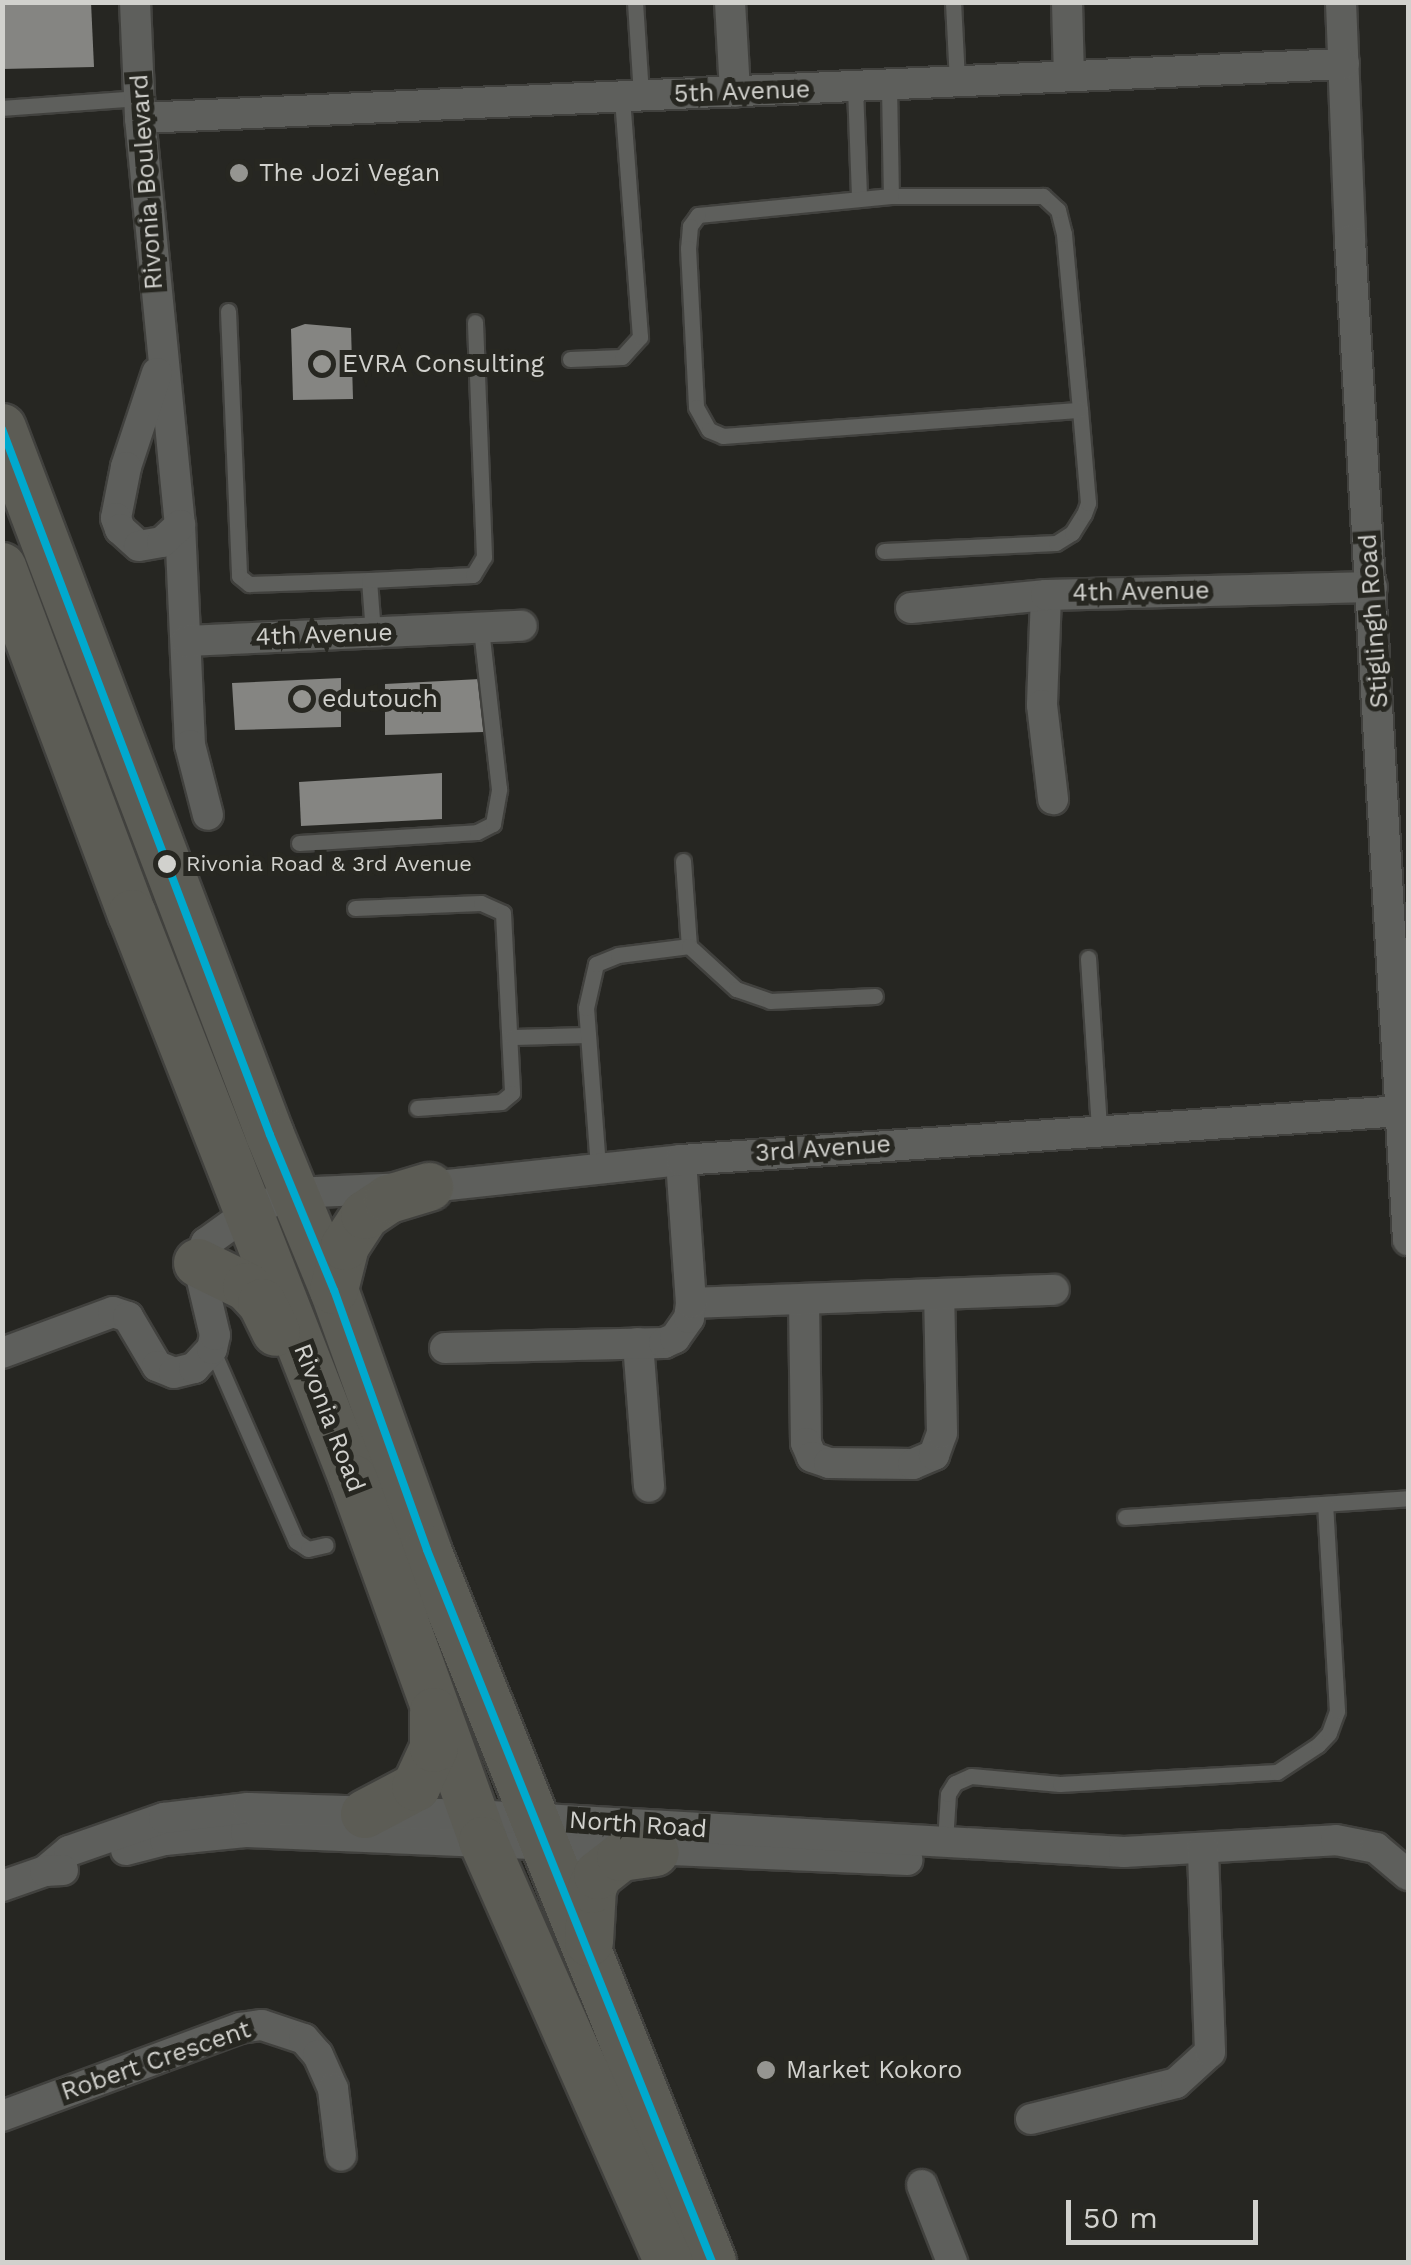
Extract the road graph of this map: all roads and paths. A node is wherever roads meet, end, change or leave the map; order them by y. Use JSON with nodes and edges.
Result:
{"nodes":[{"id":1,"x":134,"y":2,"type":"edge"},
{"id":2,"x":635,"y":2,"type":"edge"},
{"id":3,"x":730,"y":2,"type":"edge"},
{"id":4,"x":953,"y":2,"type":"edge"},
{"id":5,"x":1067,"y":2,"type":"edge"},
{"id":6,"x":1340,"y":2,"type":"edge"},
{"id":7,"x":1344,"y":64,"type":"junction"},
{"id":8,"x":1069,"y":76,"type":"junction"},
{"id":9,"x":956,"y":82,"type":"junction"},
{"id":10,"x":889,"y":85,"type":"junction"},
{"id":11,"x":855,"y":87,"type":"junction"},
{"id":12,"x":735,"y":92,"type":"junction"},
{"id":13,"x":631,"y":96,"type":"junction"},
{"id":14,"x":2,"y":108,"type":"edge"},
{"id":15,"x":139,"y":108,"type":"junction"},
{"id":16,"x":891,"y":196,"type":"junction"},
{"id":17,"x":859,"y":198,"type":"junction"},
{"id":18,"x":228,"y":311,"type":"dead end"},
{"id":19,"x":476,"y":322,"type":"dead end"},
{"id":20,"x":570,"y":360,"type":"dead end"},
{"id":21,"x":161,"y":361,"type":"junction"},
{"id":22,"x":1080,"y":410,"type":"junction"},
{"id":23,"x":2,"y":428,"type":"edge"},
{"id":24,"x":180,"y":525,"type":"junction"},
{"id":25,"x":884,"y":551,"type":"dead end"},
{"id":26,"x":2,"y":567,"type":"edge"},
{"id":27,"x":369,"y":580,"type":"junction"},
{"id":28,"x":1372,"y":587,"type":"junction"},
{"id":29,"x":1046,"y":595,"type":"junction"},
{"id":30,"x":911,"y":608,"type":"dead end"},
{"id":31,"x":522,"y":626,"type":"dead end"},
{"id":32,"x":481,"y":628,"type":"junction"},
{"id":33,"x":373,"y":633,"type":"junction"},
{"id":34,"x":186,"y":641,"type":"junction"},
{"id":35,"x":1394,"y":675,"type":"edge"},
{"id":36,"x":1054,"y":798,"type":"dead end"},
{"id":37,"x":208,"y":815,"type":"dead end"},
{"id":38,"x":299,"y":843,"type":"dead end"},
{"id":39,"x":683,"y":861,"type":"dead end"},
{"id":40,"x":355,"y":908,"type":"dead end"},
{"id":41,"x":689,"y":946,"type":"junction"},
{"id":42,"x":1088,"y":958,"type":"dead end"},
{"id":43,"x":875,"y":996,"type":"dead end"},
{"id":44,"x":588,"y":1035,"type":"junction"},
{"id":45,"x":512,"y":1037,"type":"junction"},
{"id":46,"x":417,"y":1108,"type":"dead end"},
{"id":47,"x":1402,"y":1110,"type":"junction"},
{"id":48,"x":1099,"y":1130,"type":"junction"},
{"id":49,"x":680,"y":1160,"type":"junction"},
{"id":50,"x":598,"y":1167,"type":"junction"},
{"id":51,"x":428,"y":1187,"type":"junction"},
{"id":52,"x":293,"y":1192,"type":"junction"},
{"id":53,"x":250,"y":1212,"type":"junction"},
{"id":54,"x":1408,"y":1240,"type":"edge"},
{"id":55,"x":198,"y":1264,"type":"junction"},
{"id":56,"x":334,"y":1290,"type":"junction"},
{"id":57,"x":1054,"y":1290,"type":"dead end"},
{"id":58,"x":939,"y":1295,"type":"junction"},
{"id":59,"x":804,"y":1300,"type":"junction"},
{"id":60,"x":692,"y":1303,"type":"junction"},
{"id":61,"x":638,"y":1343,"type":"junction"},
{"id":62,"x":445,"y":1348,"type":"dead end"},
{"id":63,"x":212,"y":1349,"type":"junction"},
{"id":64,"x":2,"y":1353,"type":"edge"},
{"id":65,"x":353,"y":1479,"type":"junction"},
{"id":66,"x":649,"y":1487,"type":"dead end"},
{"id":67,"x":1408,"y":1498,"type":"edge"},
{"id":68,"x":1324,"y":1504,"type":"junction"},
{"id":69,"x":1125,"y":1517,"type":"dead end"},
{"id":70,"x":326,"y":1546,"type":"dead end"},
{"id":71,"x":434,"y":1708,"type":"junction"},
{"id":72,"x":365,"y":1814,"type":"junction"},
{"id":73,"x":478,"y":1828,"type":"junction"},
{"id":74,"x":542,"y":1830,"type":"junction"},
{"id":75,"x":945,"y":1842,"type":"junction"},
{"id":76,"x":1203,"y":1848,"type":"junction"},
{"id":77,"x":654,"y":1852,"type":"junction"},
{"id":78,"x":1124,"y":1852,"type":"junction"},
{"id":79,"x":45,"y":1871,"type":"junction"},
{"id":80,"x":1408,"y":1874,"type":"edge"},
{"id":81,"x":2,"y":1886,"type":"edge"},
{"id":82,"x":590,"y":1957,"type":"junction"},
{"id":83,"x":2,"y":2116,"type":"edge"},
{"id":84,"x":1031,"y":2118,"type":"dead end"},
{"id":85,"x":340,"y":2156,"type":"dead end"},
{"id":86,"x":922,"y":2184,"type":"dead end"},
{"id":87,"x":669,"y":2262,"type":"edge"},
{"id":88,"x":712,"y":2262,"type":"edge"},
{"id":89,"x":952,"y":2262,"type":"edge"}],
"edges":[{"from":1,"to":15,"type":"street","name":"Rivonia Boulevard"},
{"from":2,"to":13,"type":"lane"},
{"from":3,"to":12,"type":"street"},
{"from":4,"to":9,"type":"lane"},
{"from":5,"to":8,"type":"street"},
{"from":6,"to":7,"type":"street","name":"Stiglingh Road"},
{"from":7,"to":8,"type":"street","name":"5th Avenue"},
{"from":7,"to":28,"type":"street","name":"Stiglingh Road"},
{"from":8,"to":9,"type":"street","name":"5th Avenue"},
{"from":9,"to":10,"type":"street","name":"5th Avenue"},
{"from":10,"to":11,"type":"street","name":"5th Avenue"},
{"from":10,"to":16,"type":"lane"},
{"from":11,"to":12,"type":"street","name":"5th Avenue"},
{"from":11,"to":17,"type":"lane"},
{"from":12,"to":13,"type":"street","name":"5th Avenue"},
{"from":13,"to":15,"type":"street","name":"5th Avenue"},
{"from":13,"to":20,"type":"lane"},
{"from":14,"to":15,"type":"lane"},
{"from":15,"to":21,"type":"street","name":"Rivonia Boulevard"},
{"from":16,"to":17,"type":"lane"},
{"from":16,"to":22,"type":"lane"},
{"from":17,"to":22,"type":"lane"},
{"from":18,"to":27,"type":"lane"},
{"from":19,"to":27,"type":"lane"},
{"from":21,"to":24,"type":"street","name":"Rivonia Boulevard"},
{"from":21,"to":24,"type":"street","name":"Rivonia Boulevard"},
{"from":22,"to":25,"type":"lane"},
{"from":23,"to":52,"type":"main road","name":"Rivonia Road"},
{"from":24,"to":34,"type":"street","name":"Rivonia Boulevard"},
{"from":26,"to":53,"type":"main road","name":"Rivonia Road"},
{"from":27,"to":33,"type":"lane"},
{"from":28,"to":29,"type":"street","name":"4th Avenue"},
{"from":28,"to":35,"type":"street","name":"Stiglingh Road"},
{"from":29,"to":30,"type":"street","name":"4th Avenue"},
{"from":29,"to":36,"type":"street"},
{"from":31,"to":32,"type":"street","name":"4th Avenue"},
{"from":32,"to":33,"type":"street","name":"4th Avenue"},
{"from":32,"to":38,"type":"lane"},
{"from":33,"to":34,"type":"street","name":"4th Avenue"},
{"from":34,"to":37,"type":"street","name":"Rivonia Boulevard"},
{"from":35,"to":47,"type":"street","name":"Stiglingh Road"},
{"from":39,"to":41,"type":"lane"},
{"from":40,"to":45,"type":"lane"},
{"from":41,"to":43,"type":"lane"},
{"from":41,"to":44,"type":"lane"},
{"from":42,"to":48,"type":"lane"},
{"from":44,"to":45,"type":"lane"},
{"from":44,"to":50,"type":"lane"},
{"from":45,"to":46,"type":"lane"},
{"from":47,"to":48,"type":"street","name":"3rd Avenue"},
{"from":47,"to":54,"type":"street","name":"Stiglingh Road"},
{"from":48,"to":49,"type":"street","name":"3rd Avenue"},
{"from":49,"to":50,"type":"street","name":"3rd Avenue"},
{"from":49,"to":60,"type":"street"},
{"from":50,"to":51,"type":"street","name":"3rd Avenue"},
{"from":51,"to":52,"type":"street","name":"3rd Avenue"},
{"from":51,"to":56,"type":"main road"},
{"from":52,"to":53,"type":"street","name":"3rd Avenue"},
{"from":52,"to":56,"type":"main road","name":"Rivonia Road"},
{"from":53,"to":55,"type":"street","name":"3rd Avenue"},
{"from":53,"to":65,"type":"main road","name":"Rivonia Road"},
{"from":55,"to":63,"type":"street"},
{"from":55,"to":65,"type":"main road"},
{"from":56,"to":74,"type":"main road","name":"Rivonia Road"},
{"from":57,"to":58,"type":"street"},
{"from":58,"to":59,"type":"street"},
{"from":58,"to":59,"type":"street"},
{"from":59,"to":60,"type":"street"},
{"from":60,"to":61,"type":"street"},
{"from":61,"to":62,"type":"street"},
{"from":61,"to":66,"type":"street"},
{"from":63,"to":64,"type":"street"},
{"from":63,"to":70,"type":"lane"},
{"from":65,"to":71,"type":"main road","name":"Rivonia Road"},
{"from":67,"to":68,"type":"lane"},
{"from":68,"to":69,"type":"lane"},
{"from":68,"to":75,"type":"lane"},
{"from":71,"to":72,"type":"main road"},
{"from":71,"to":73,"type":"main road","name":"Rivonia Road"},
{"from":72,"to":73,"type":"street","name":"North Road"},
{"from":72,"to":79,"type":"street","name":"North Road"},
{"from":73,"to":74,"type":"street","name":"North Road"},
{"from":73,"to":79,"type":"street","name":"North Road"},
{"from":73,"to":87,"type":"main road","name":"Rivonia Road"},
{"from":74,"to":75,"type":"street","name":"North Road"},
{"from":74,"to":77,"type":"street","name":"North Road"},
{"from":74,"to":82,"type":"main road","name":"Rivonia Road"},
{"from":75,"to":78,"type":"street","name":"North Road"},
{"from":76,"to":78,"type":"street","name":"North Road"},
{"from":76,"to":80,"type":"street","name":"North Road"},
{"from":76,"to":84,"type":"street"},
{"from":77,"to":78,"type":"street","name":"North Road"},
{"from":77,"to":82,"type":"main road"},
{"from":79,"to":81,"type":"street","name":"North Road"},
{"from":82,"to":88,"type":"main road","name":"Rivonia Road"},
{"from":83,"to":85,"type":"street","name":"Robert Crescent"},
{"from":86,"to":89,"type":"street"}]}
